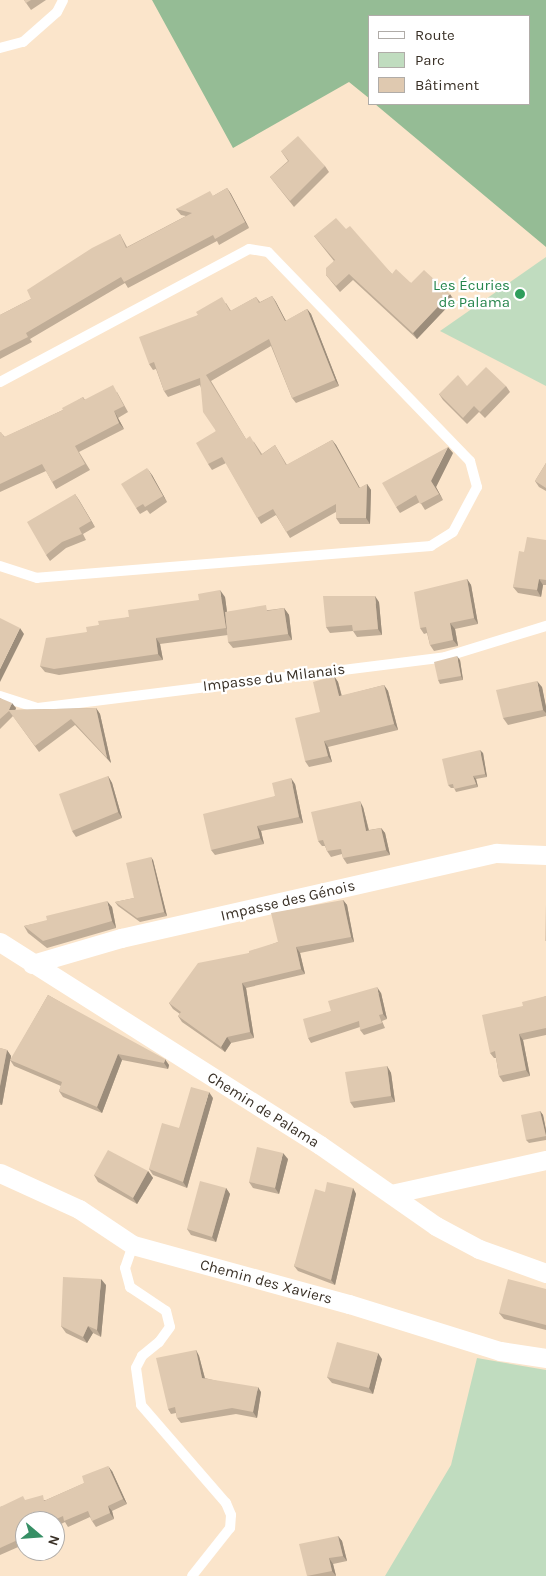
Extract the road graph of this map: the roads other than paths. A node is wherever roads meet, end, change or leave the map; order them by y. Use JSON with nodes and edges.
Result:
{"nodes":[{"id":1,"x":63,"y":0,"type":"edge"},
{"id":2,"x":0,"y":48,"type":"edge"},
{"id":3,"x":0,"y":382,"type":"edge"},
{"id":4,"x":0,"y":566,"type":"edge"},
{"id":5,"x":546,"y":626,"type":"edge"},
{"id":6,"x":0,"y":696,"type":"edge"},
{"id":7,"x":546,"y":856,"type":"edge"},
{"id":8,"x":0,"y":942,"type":"edge"},
{"id":9,"x":32,"y":964,"type":"junction"},
{"id":10,"x":546,"y":1160,"type":"edge"},
{"id":11,"x":0,"y":1173,"type":"edge"},
{"id":12,"x":391,"y":1194,"type":"junction"},
{"id":13,"x":133,"y":1245,"type":"junction"},
{"id":14,"x":546,"y":1273,"type":"edge"},
{"id":15,"x":546,"y":1358,"type":"edge"},
{"id":16,"x":192,"y":1576,"type":"edge"}],
"edges":[{"from":1,"to":2,"type":"lane"},
{"from":3,"to":4,"type":"lane"},
{"from":5,"to":6,"type":"lane","name":"Impasse du Milanais"},
{"from":7,"to":9,"type":"street","name":"Impasse des Génois"},
{"from":8,"to":9,"type":"street","name":"Chemin de Palama"},
{"from":9,"to":12,"type":"street","name":"Chemin de Palama"},
{"from":10,"to":12,"type":"street"},
{"from":11,"to":13,"type":"street","name":"Chemin des Xaviers"},
{"from":12,"to":14,"type":"street","name":"Chemin de Palama"},
{"from":13,"to":15,"type":"street","name":"Chemin des Xaviers"},
{"from":13,"to":16,"type":"lane"}]}
